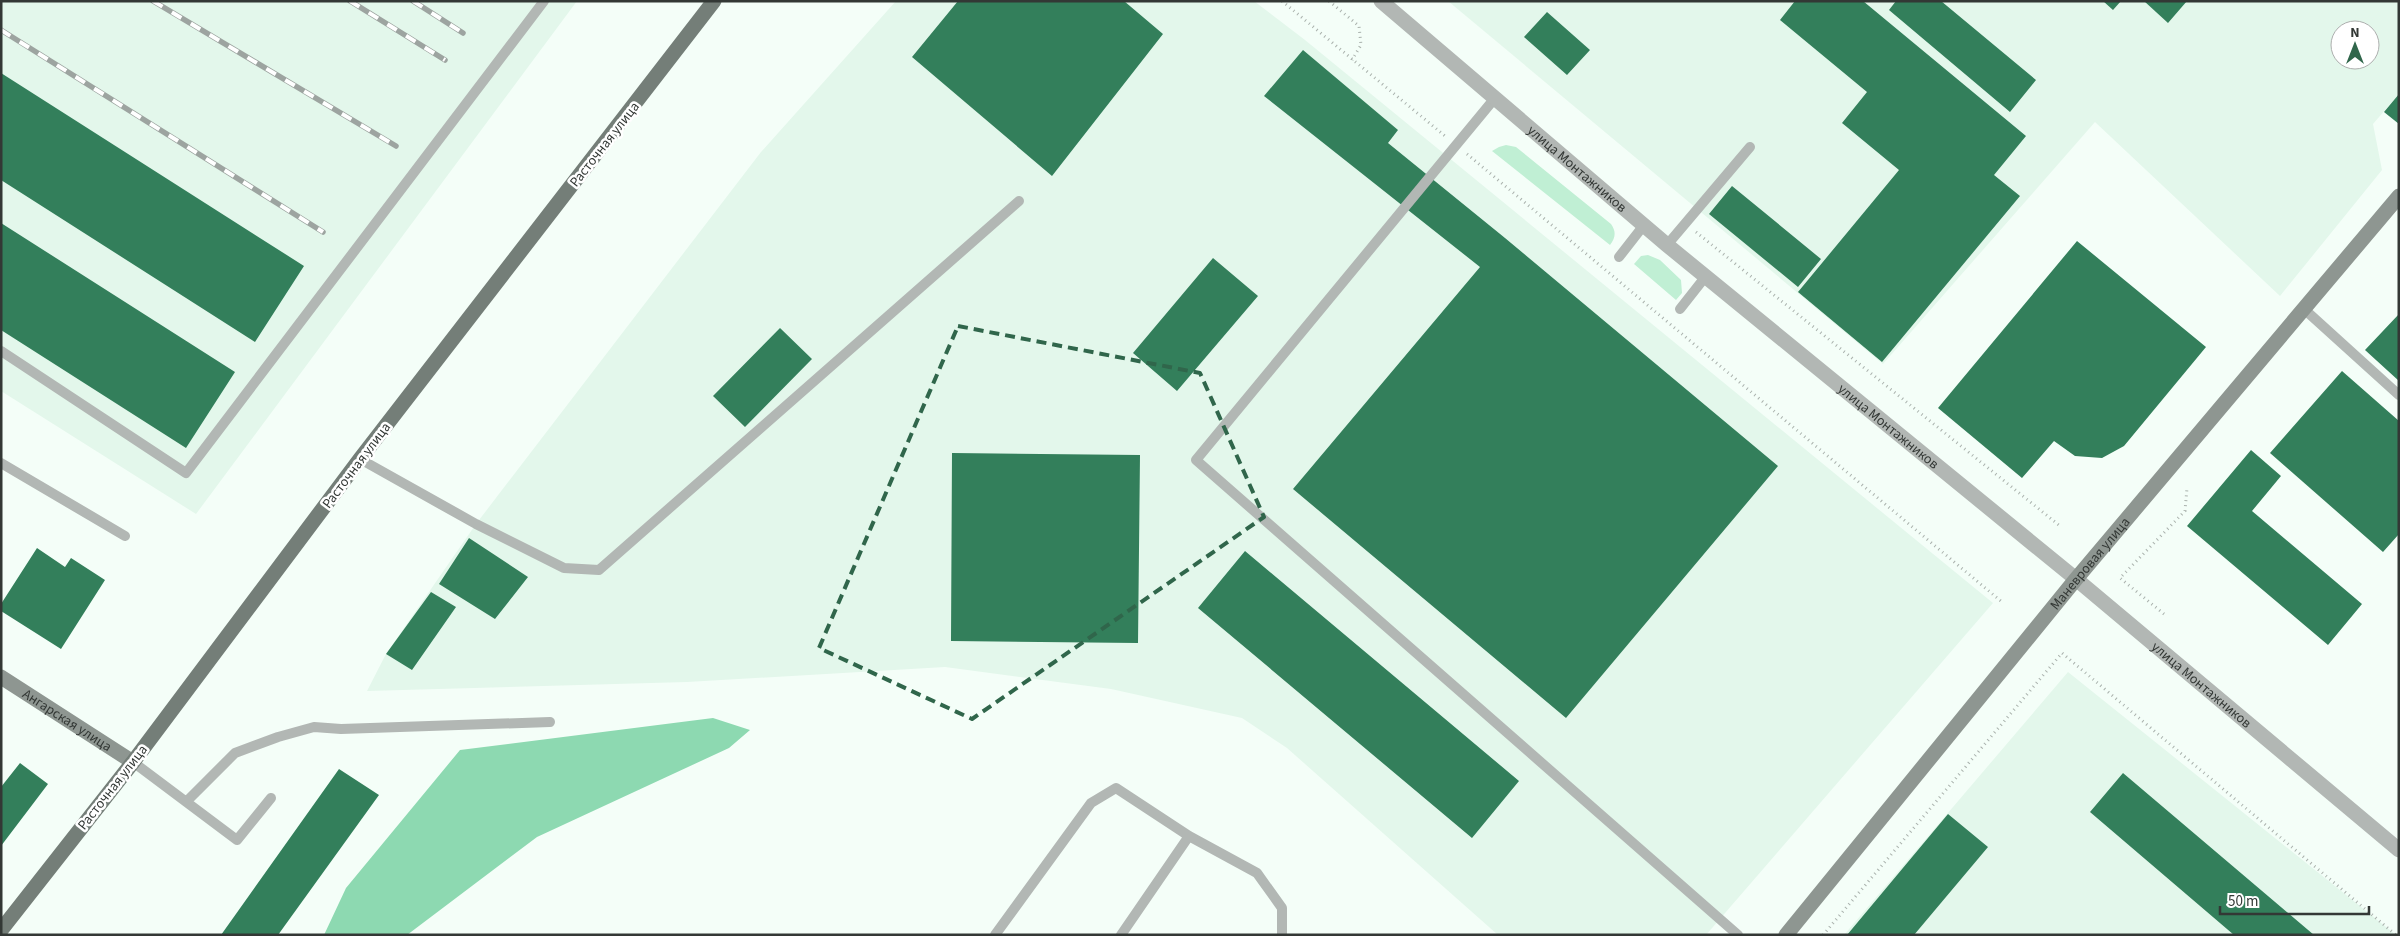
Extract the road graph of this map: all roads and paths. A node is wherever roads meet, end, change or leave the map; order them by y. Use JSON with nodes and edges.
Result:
{"nodes":[{"id":1,"x":544,"y":1,"type":"edge"},
{"id":2,"x":1282,"y":1,"type":"edge"},
{"id":3,"x":1329,"y":1,"type":"edge"},
{"id":4,"x":1381,"y":1,"type":"edge"},
{"id":5,"x":710,"y":3,"type":"edge"},
{"id":6,"x":1352,"y":60,"type":"junction"},
{"id":7,"x":1495,"y":98,"type":"junction"},
{"id":8,"x":1456,"y":145,"type":"junction"},
{"id":9,"x":1750,"y":147,"type":"dead end"},
{"id":10,"x":2399,"y":196,"type":"edge"},
{"id":11,"x":1019,"y":201,"type":"dead end"},
{"id":12,"x":1686,"y":223,"type":"junction"},
{"id":13,"x":1644,"y":225,"type":"junction"},
{"id":14,"x":1667,"y":244,"type":"junction"},
{"id":15,"x":1619,"y":258,"type":"dead end"},
{"id":16,"x":1706,"y":276,"type":"junction"},
{"id":17,"x":1680,"y":308,"type":"dead end"},
{"id":18,"x":2304,"y":308,"type":"junction"},
{"id":19,"x":1,"y":351,"type":"edge"},
{"id":20,"x":2399,"y":395,"type":"edge"},
{"id":21,"x":360,"y":459,"type":"junction"},
{"id":22,"x":1,"y":463,"type":"edge"},
{"id":23,"x":2187,"y":488,"type":"dead end"},
{"id":24,"x":2060,"y":526,"type":"dead end"},
{"id":25,"x":125,"y":536,"type":"dead end"},
{"id":26,"x":2076,"y":579,"type":"junction"},
{"id":27,"x":2002,"y":602,"type":"dead end"},
{"id":28,"x":2164,"y":614,"type":"dead end"},
{"id":29,"x":1,"y":677,"type":"edge"},
{"id":30,"x":550,"y":722,"type":"dead end"},
{"id":31,"x":132,"y":762,"type":"junction"},
{"id":32,"x":271,"y":798,"type":"dead end"},
{"id":33,"x":187,"y":801,"type":"junction"},
{"id":34,"x":1189,"y":836,"type":"junction"},
{"id":35,"x":2399,"y":850,"type":"edge"},
{"id":36,"x":1,"y":930,"type":"edge"},
{"id":37,"x":995,"y":935,"type":"edge"},
{"id":38,"x":1121,"y":935,"type":"edge"},
{"id":39,"x":1282,"y":935,"type":"edge"},
{"id":40,"x":1738,"y":935,"type":"edge"},
{"id":41,"x":1786,"y":935,"type":"edge"},
{"id":42,"x":1823,"y":935,"type":"edge"},
{"id":43,"x":2396,"y":935,"type":"edge"}],
"edges":[{"from":1,"to":19,"type":"lane"},
{"from":2,"to":6,"type":"path"},
{"from":3,"to":6,"type":"path"},
{"from":4,"to":7,"type":"street","name":"улица Монтажников"},
{"from":5,"to":21,"type":"main road","name":"Расточная улица"},
{"from":6,"to":8,"type":"path"},
{"from":7,"to":8,"type":"lane"},
{"from":7,"to":13,"type":"street","name":"улица Монтажников"},
{"from":8,"to":27,"type":"path"},
{"from":8,"to":40,"type":"lane"},
{"from":9,"to":12,"type":"lane"},
{"from":10,"to":18,"type":"main road","name":"Маневровая улица"},
{"from":11,"to":21,"type":"lane"},
{"from":12,"to":14,"type":"lane"},
{"from":12,"to":24,"type":"path"},
{"from":13,"to":14,"type":"street","name":"улица Монтажников"},
{"from":13,"to":15,"type":"lane"},
{"from":14,"to":16,"type":"street","name":"улица Монтажников"},
{"from":16,"to":17,"type":"lane"},
{"from":16,"to":26,"type":"street","name":"улица Монтажников"},
{"from":18,"to":20,"type":"lane"},
{"from":18,"to":26,"type":"main road","name":"Маневровая улица"},
{"from":21,"to":31,"type":"main road","name":"Расточная улица"},
{"from":22,"to":25,"type":"lane"},
{"from":23,"to":28,"type":"path"},
{"from":26,"to":35,"type":"street","name":"улица Монтажников"},
{"from":26,"to":41,"type":"main road","name":"Маневровая улица"},
{"from":29,"to":31,"type":"main road","name":"Ангарская улица"},
{"from":30,"to":33,"type":"lane"},
{"from":31,"to":33,"type":"lane"},
{"from":31,"to":36,"type":"main road","name":"Расточная улица"},
{"from":32,"to":33,"type":"lane"},
{"from":34,"to":37,"type":"lane"},
{"from":34,"to":38,"type":"lane"},
{"from":34,"to":39,"type":"lane"},
{"from":42,"to":43,"type":"path"}]}
